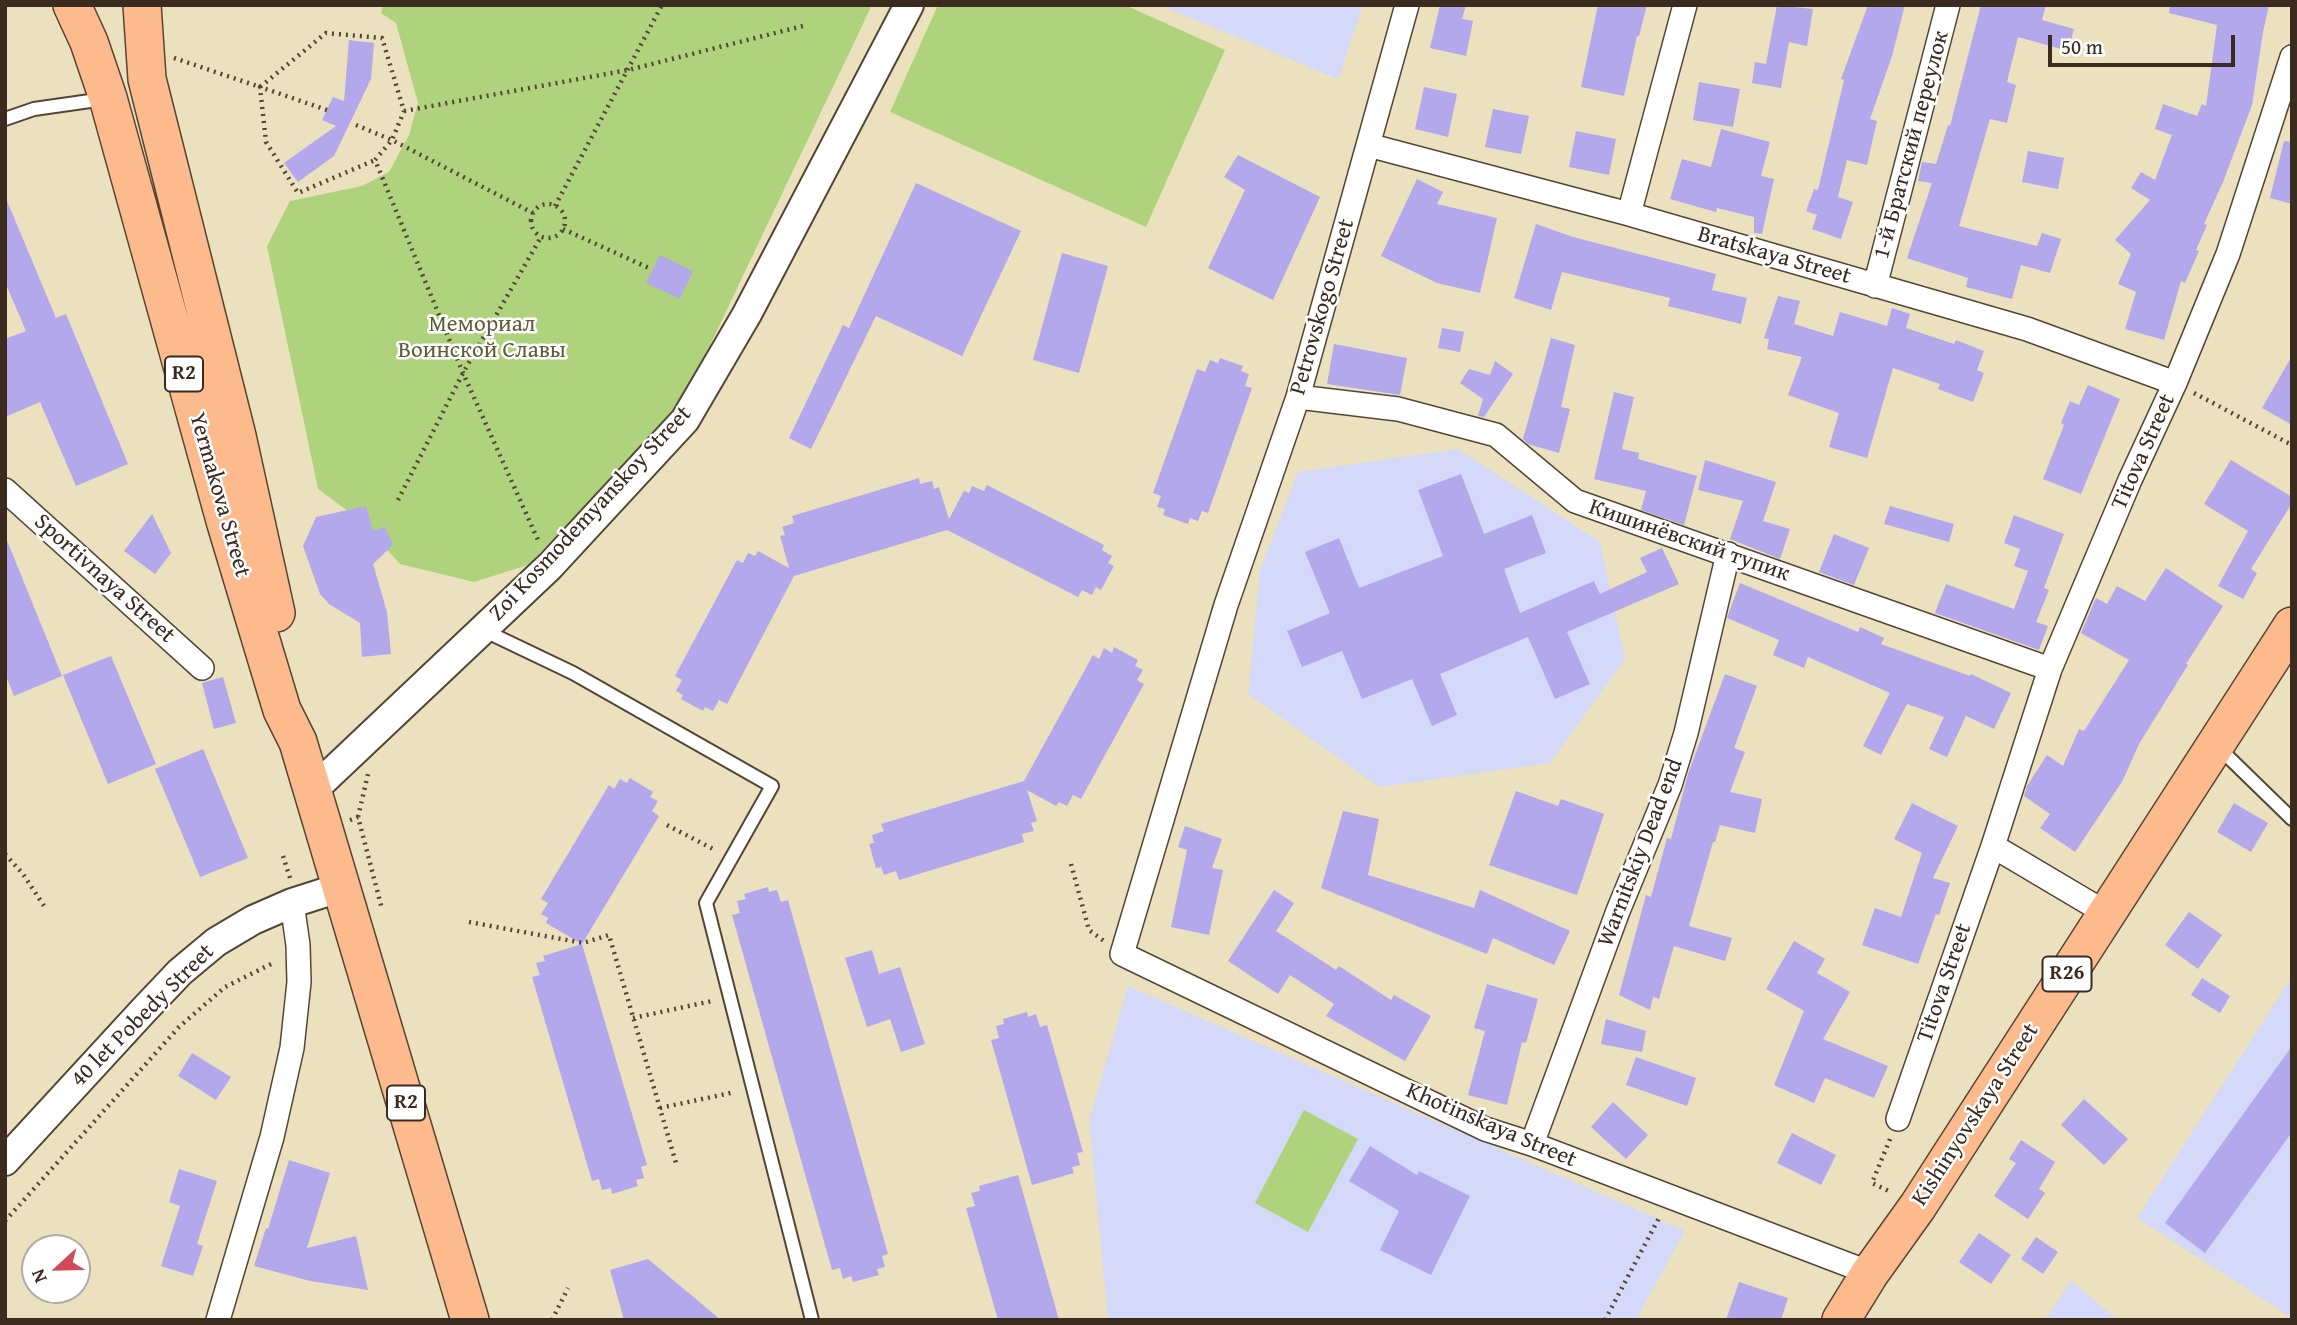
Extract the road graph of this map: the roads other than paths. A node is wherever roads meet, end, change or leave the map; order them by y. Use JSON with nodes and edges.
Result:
{"nodes":[{"id":1,"x":72,"y":5,"type":"edge"},
{"id":2,"x":142,"y":5,"type":"edge"},
{"id":3,"x":909,"y":5,"type":"edge"},
{"id":4,"x":1407,"y":5,"type":"edge"},
{"id":5,"x":1685,"y":5,"type":"edge"},
{"id":6,"x":1948,"y":5,"type":"edge"},
{"id":7,"x":2292,"y":57,"type":"edge"},
{"id":8,"x":108,"y":98,"type":"junction"},
{"id":9,"x":5,"y":119,"type":"edge"},
{"id":10,"x":1368,"y":145,"type":"junction"},
{"id":11,"x":1629,"y":214,"type":"junction"},
{"id":12,"x":1875,"y":286,"type":"junction"},
{"id":13,"x":2175,"y":383,"type":"junction"},
{"id":14,"x":1298,"y":397,"type":"junction"},
{"id":15,"x":5,"y":490,"type":"edge"},
{"id":16,"x":1728,"y":554,"type":"junction"},
{"id":17,"x":2292,"y":626,"type":"edge"},
{"id":18,"x":483,"y":630,"type":"junction"},
{"id":19,"x":202,"y":668,"type":"dead end"},
{"id":20,"x":2050,"y":669,"type":"junction"},
{"id":21,"x":298,"y":742,"type":"junction"},
{"id":22,"x":2216,"y":744,"type":"junction"},
{"id":23,"x":312,"y":791,"type":"junction"},
{"id":24,"x":2292,"y":819,"type":"edge"},
{"id":25,"x":1993,"y":846,"type":"junction"},
{"id":26,"x":342,"y":887,"type":"junction"},
{"id":27,"x":292,"y":903,"type":"junction"},
{"id":28,"x":2106,"y":913,"type":"junction"},
{"id":29,"x":1122,"y":954,"type":"joint"},
{"id":30,"x":1898,"y":1119,"type":"road end"},
{"id":31,"x":1532,"y":1144,"type":"junction"},
{"id":32,"x":5,"y":1161,"type":"edge"},
{"id":33,"x":1870,"y":1273,"type":"junction"},
{"id":34,"x":218,"y":1320,"type":"edge"},
{"id":35,"x":470,"y":1320,"type":"edge"},
{"id":36,"x":812,"y":1320,"type":"edge"},
{"id":37,"x":1841,"y":1320,"type":"edge"}],
"edges":[{"from":1,"to":8,"type":"main road","name":"Yermakova Street","number":"R2"},
{"from":2,"to":21,"type":"main road","name":"Yermakova Street","number":"R2"},
{"from":3,"to":18,"type":"street","name":"Zoi Kosmodemyanskoy Street"},
{"from":4,"to":10,"type":"street","name":"Petrovskogo Street"},
{"from":5,"to":11,"type":"street"},
{"from":6,"to":12,"type":"street","name":"1-й Братский переулок"},
{"from":7,"to":13,"type":"street","name":"Titova Street"},
{"from":8,"to":9,"type":"lane"},
{"from":8,"to":21,"type":"main road","name":"Yermakova Street","number":"R2"},
{"from":10,"to":11,"type":"street","name":"Bratskaya Street"},
{"from":10,"to":14,"type":"street","name":"Petrovskogo Street"},
{"from":11,"to":12,"type":"street","name":"Bratskaya Street"},
{"from":12,"to":13,"type":"street","name":"Bratskaya Street"},
{"from":13,"to":20,"type":"street","name":"Titova Street"},
{"from":14,"to":16,"type":"street","name":"Кишинёвский тупик"},
{"from":14,"to":29,"type":"street","name":"Petrovskogo Street"},
{"from":15,"to":19,"type":"street","name":"Sportivnaya Street"},
{"from":16,"to":20,"type":"street","name":"Кишинёвский тупик"},
{"from":16,"to":31,"type":"street","name":"Warnitskiy Dead end"},
{"from":17,"to":22,"type":"main road","name":"Kishinyovskaya Street","number":"R26"},
{"from":18,"to":23,"type":"street","name":"Zoi Kosmodemyanskoy Street"},
{"from":18,"to":36,"type":"lane"},
{"from":20,"to":25,"type":"street","name":"Titova Street"},
{"from":21,"to":23,"type":"main road","name":"Yermakova Street"},
{"from":22,"to":24,"type":"lane"},
{"from":22,"to":28,"type":"main road","name":"Kishinyovskaya Street","number":"R26"},
{"from":23,"to":26,"type":"main road","name":"Yermakova Street","number":"R2"},
{"from":25,"to":28,"type":"street"},
{"from":25,"to":30,"type":"street","name":"Titova Street"},
{"from":26,"to":27,"type":"street","name":"40 let Pobedy Street"},
{"from":26,"to":35,"type":"main road","name":"Yermakova Street","number":"R2"},
{"from":27,"to":32,"type":"street","name":"40 let Pobedy Street"},
{"from":27,"to":34,"type":"street"},
{"from":28,"to":33,"type":"main road","name":"Kishinyovskaya Street","number":"R26"},
{"from":29,"to":31,"type":"street","name":"Khotinskaya Street"},
{"from":31,"to":33,"type":"street","name":"Khotinskaya Street"},
{"from":33,"to":37,"type":"main road","name":"Kishinyovskaya Street","number":"R26"}]}
